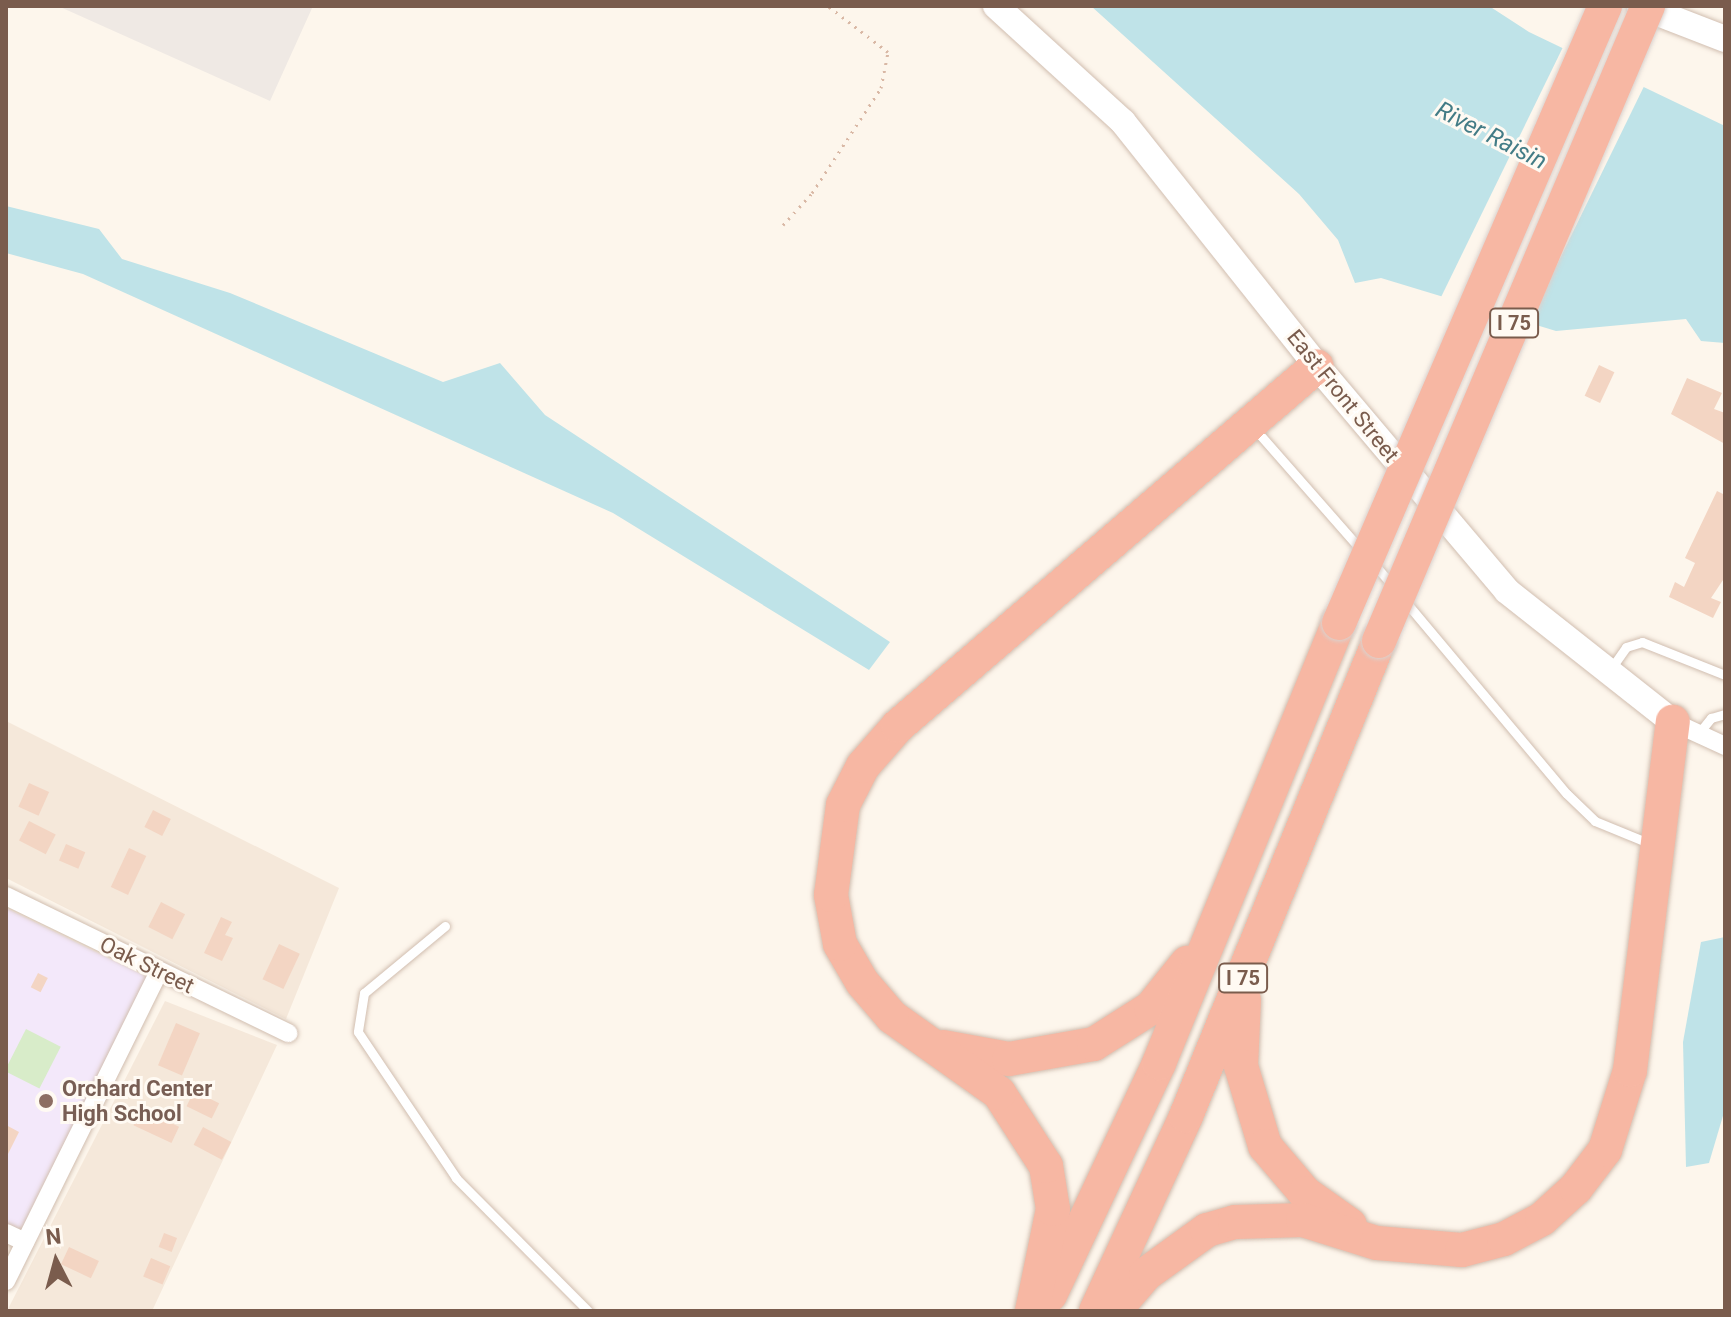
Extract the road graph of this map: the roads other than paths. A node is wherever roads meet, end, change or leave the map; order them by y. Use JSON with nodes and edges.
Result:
{"nodes":[{"id":1,"x":996,"y":6,"type":"edge"},
{"id":2,"x":1605,"y":6,"type":"edge"},
{"id":3,"x":1640,"y":6,"type":"edge"},
{"id":4,"x":1648,"y":6,"type":"edge"},
{"id":5,"x":1725,"y":39,"type":"edge"},
{"id":6,"x":1317,"y":366,"type":"junction"},
{"id":7,"x":1249,"y":422,"type":"junction"},
{"id":8,"x":1608,"y":673,"type":"junction"},
{"id":9,"x":1725,"y":675,"type":"edge"},
{"id":10,"x":1725,"y":714,"type":"edge"},
{"id":11,"x":1686,"y":728,"type":"junction"},
{"id":12,"x":1725,"y":746,"type":"edge"},
{"id":13,"x":1657,"y":845,"type":"junction"},
{"id":14,"x":1240,"y":864,"type":"junction"},
{"id":15,"x":6,"y":896,"type":"edge"},
{"id":16,"x":1274,"y":903,"type":"junction"},
{"id":17,"x":445,"y":926,"type":"dead end"},
{"id":18,"x":159,"y":972,"type":"junction"},
{"id":19,"x":288,"y":1033,"type":"dead end"},
{"id":20,"x":925,"y":1041,"type":"junction"},
{"id":21,"x":6,"y":1233,"type":"edge"},
{"id":22,"x":25,"y":1242,"type":"junction"},
{"id":23,"x":1377,"y":1243,"type":"junction"},
{"id":24,"x":6,"y":1281,"type":"edge"},
{"id":25,"x":588,"y":1311,"type":"edge"},
{"id":26,"x":1032,"y":1311,"type":"edge"},
{"id":27,"x":1043,"y":1311,"type":"edge"},
{"id":28,"x":1096,"y":1311,"type":"edge"},
{"id":29,"x":1114,"y":1311,"type":"edge"}],
"edges":[{"from":1,"to":6,"type":"street","name":"East Front Street"},
{"from":2,"to":14,"type":"highway","number":"I 75","bridge":true},
{"from":3,"to":5,"type":"street"},
{"from":4,"to":16,"type":"highway","number":"I 75","bridge":true},
{"from":6,"to":7,"type":"highway"},
{"from":6,"to":8,"type":"street","name":"East Front Street"},
{"from":7,"to":13,"type":"lane"},
{"from":7,"to":20,"type":"highway"},
{"from":8,"to":9,"type":"lane"},
{"from":8,"to":11,"type":"street","name":"East Front Street"},
{"from":10,"to":11,"type":"lane"},
{"from":11,"to":12,"type":"street","name":"East Front Street"},
{"from":11,"to":13,"type":"highway"},
{"from":13,"to":23,"type":"highway"},
{"from":14,"to":20,"type":"highway"},
{"from":14,"to":27,"type":"highway","number":"I 75"},
{"from":15,"to":18,"type":"street","name":"Oak Street"},
{"from":16,"to":23,"type":"highway"},
{"from":16,"to":28,"type":"highway","number":"I 75"},
{"from":17,"to":25,"type":"lane"},
{"from":18,"to":19,"type":"street","name":"Oak Street"},
{"from":18,"to":22,"type":"street"},
{"from":20,"to":26,"type":"highway"},
{"from":21,"to":22,"type":"street"},
{"from":22,"to":24,"type":"street"},
{"from":23,"to":29,"type":"highway"}]}
